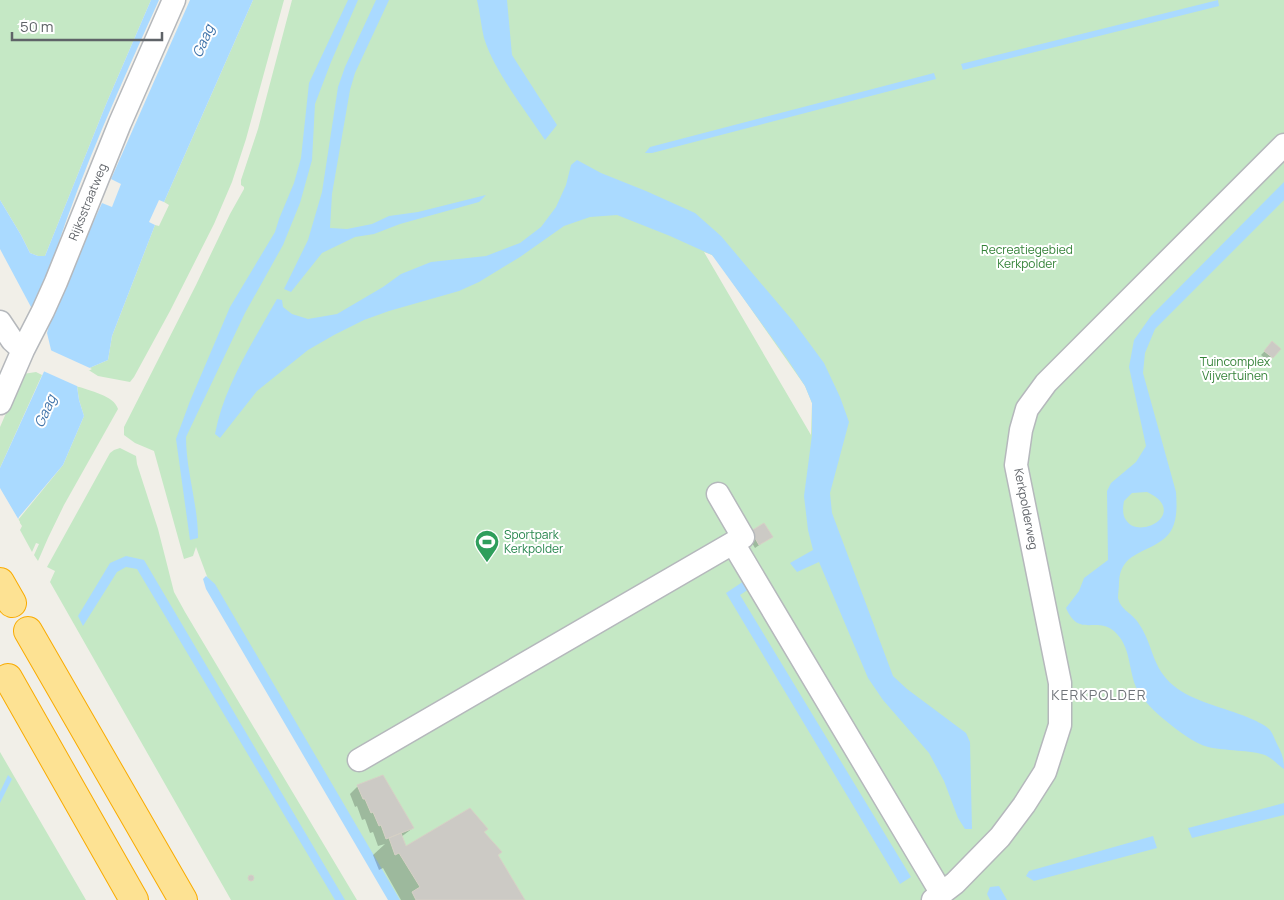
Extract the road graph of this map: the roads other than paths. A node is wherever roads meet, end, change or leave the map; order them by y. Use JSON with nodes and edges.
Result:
{"nodes":[{"id":1,"x":174,"y":0,"type":"edge"},
{"id":2,"x":1284,"y":145,"type":"edge"},
{"id":3,"x":0,"y":322,"type":"edge"},
{"id":4,"x":23,"y":350,"type":"junction"},
{"id":5,"x":0,"y":403,"type":"edge"},
{"id":6,"x":718,"y":494,"type":"dead end"},
{"id":7,"x":733,"y":543,"type":"junction"},
{"id":8,"x":28,"y":631,"type":"dead end"},
{"id":9,"x":8,"y":678,"type":"dead end"},
{"id":10,"x":359,"y":760,"type":"dead end"},
{"id":11,"x":937,"y":897,"type":"edge"},
{"id":12,"x":134,"y":900,"type":"edge"},
{"id":13,"x":183,"y":900,"type":"edge"}],
"edges":[{"from":1,"to":4,"type":"street","name":"Rijksstraatweg"},
{"from":2,"to":11,"type":"street","name":"Kerkpolderweg"},
{"from":3,"to":4,"type":"street"},
{"from":4,"to":5,"type":"street","name":"Rijksstraatweg"},
{"from":6,"to":7,"type":"street"},
{"from":7,"to":10,"type":"street"},
{"from":7,"to":11,"type":"street"},
{"from":8,"to":13,"type":"highway"},
{"from":9,"to":12,"type":"highway"}]}
